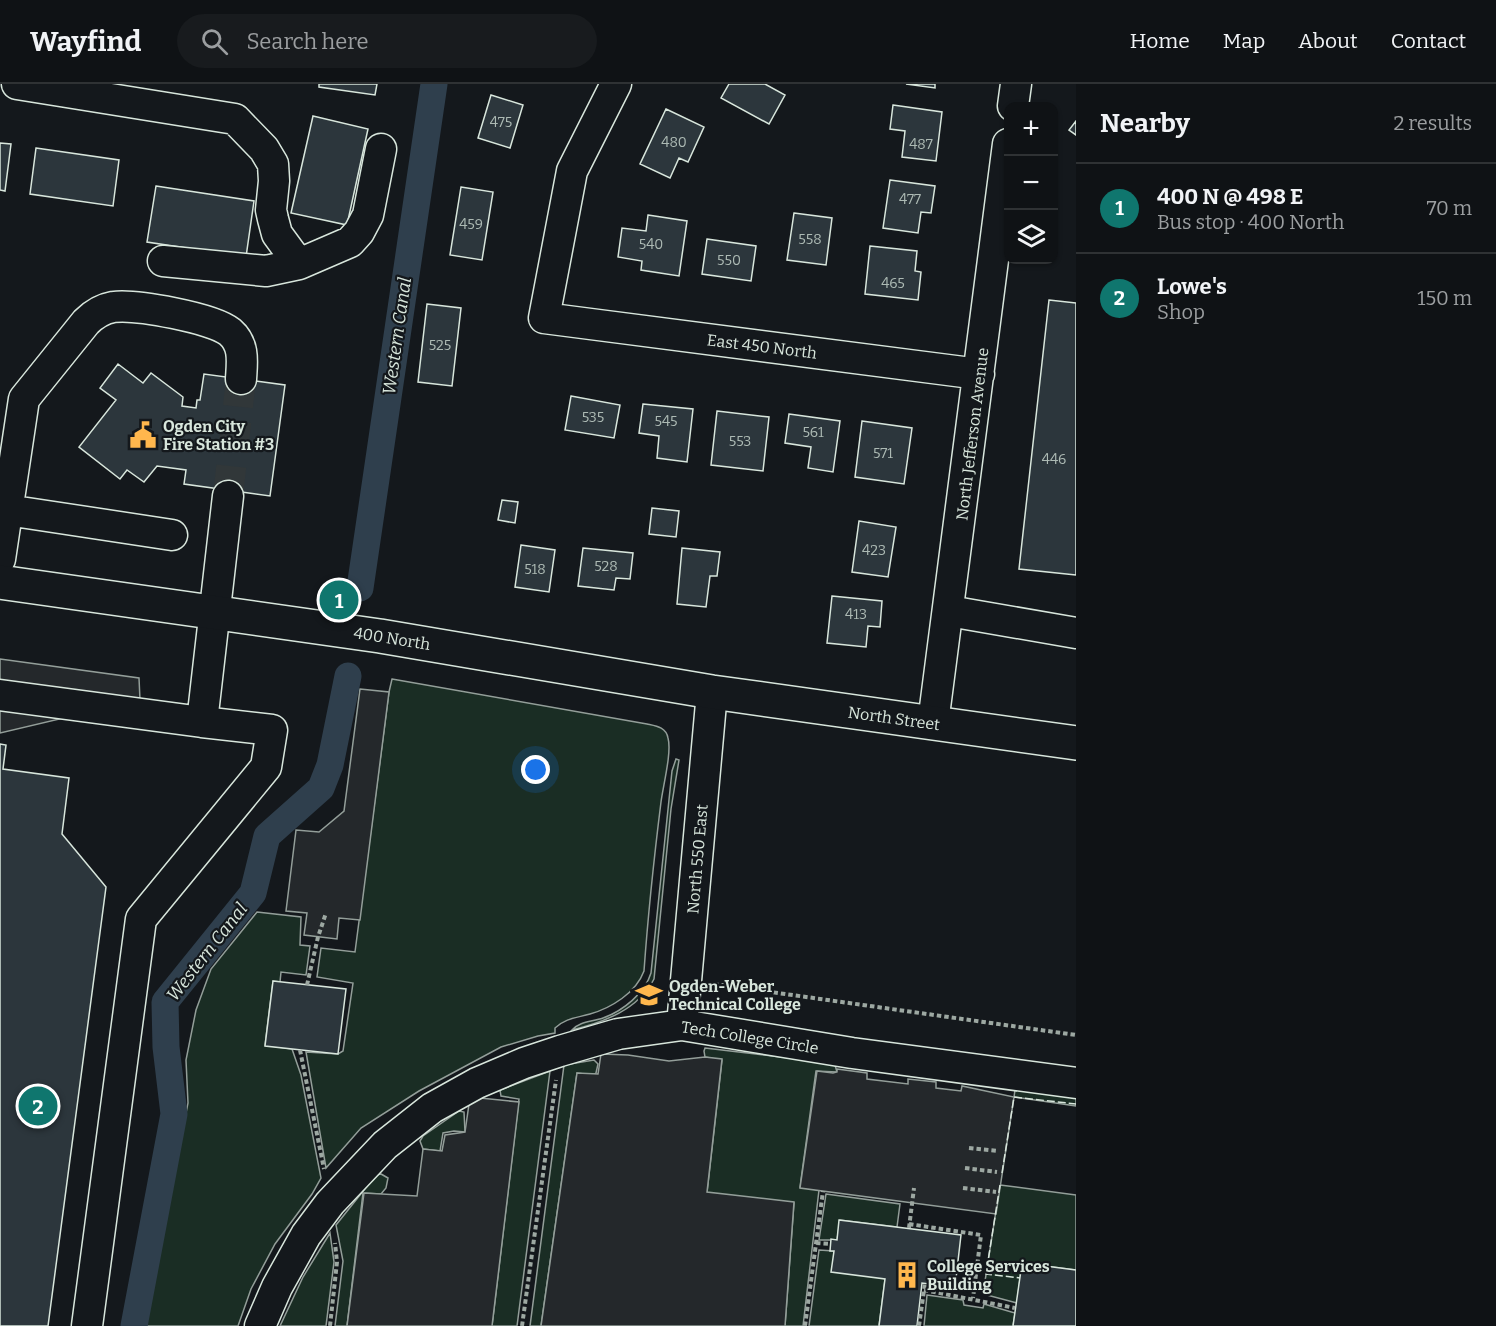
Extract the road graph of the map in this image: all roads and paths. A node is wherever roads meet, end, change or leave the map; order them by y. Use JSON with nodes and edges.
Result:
{"nodes":[{"id":1,"x":17,"y":84,"type":"edge"},
{"id":2,"x":616,"y":84,"type":"edge"},
{"id":3,"x":1016,"y":84,"type":"edge"},
{"id":4,"x":1014,"y":102,"type":"edge"},
{"id":5,"x":381,"y":148,"type":"dead end"},
{"id":6,"x":1006,"y":156,"type":"edge"},
{"id":7,"x":163,"y":261,"type":"dead end"},
{"id":8,"x":298,"y":264,"type":"junction"},
{"id":9,"x":979,"y":374,"type":"junction"},
{"id":10,"x":241,"y":379,"type":"tunnel mouth"},
{"id":11,"x":228,"y":496,"type":"tunnel mouth"},
{"id":12,"x":7,"y":510,"type":"junction"},
{"id":13,"x":172,"y":536,"type":"dead end"},
{"id":14,"x":0,"y":559,"type":"edge"},
{"id":15,"x":0,"y":582,"type":"edge"},
{"id":16,"x":949,"y":611,"type":"junction"},
{"id":17,"x":214,"y":612,"type":"junction"},
{"id":18,"x":1076,"y":633,"type":"edge"},
{"id":19,"x":712,"y":692,"type":"junction"},
{"id":20,"x":0,"y":695,"type":"edge"},
{"id":21,"x":202,"y":722,"type":"junction"},
{"id":22,"x":933,"y":723,"type":"junction"},
{"id":23,"x":1076,"y":743,"type":"edge"},
{"id":24,"x":326,"y":913,"type":"dead end"},
{"id":25,"x":711,"y":984,"type":"dead end"},
{"id":26,"x":307,"y":985,"type":"dead end"},
{"id":27,"x":682,"y":1025,"type":"junction"},
{"id":28,"x":1076,"y":1035,"type":"edge"},
{"id":29,"x":300,"y":1050,"type":"dead end"},
{"id":30,"x":556,"y":1079,"type":"dead end"},
{"id":31,"x":1076,"y":1083,"type":"edge"},
{"id":32,"x":969,"y":1148,"type":"dead end"},
{"id":33,"x":998,"y":1152,"type":"dead end"},
{"id":34,"x":965,"y":1168,"type":"dead end"},
{"id":35,"x":997,"y":1172,"type":"dead end"},
{"id":36,"x":324,"y":1173,"type":"dead end"},
{"id":37,"x":914,"y":1188,"type":"dead end"},
{"id":38,"x":963,"y":1188,"type":"dead end"},
{"id":39,"x":823,"y":1191,"type":"dead end"},
{"id":40,"x":996,"y":1192,"type":"dead end"},
{"id":41,"x":334,"y":1235,"type":"dead end"},
{"id":42,"x":816,"y":1243,"type":"junction"},
{"id":43,"x":830,"y":1244,"type":"dead end"},
{"id":44,"x":925,"y":1283,"type":"dead end"},
{"id":45,"x":924,"y":1290,"type":"junction"},
{"id":46,"x":973,"y":1298,"type":"junction"},
{"id":47,"x":1015,"y":1308,"type":"dead end"},
{"id":48,"x":87,"y":1326,"type":"edge"},
{"id":49,"x":260,"y":1326,"type":"edge"},
{"id":50,"x":330,"y":1326,"type":"edge"},
{"id":51,"x":522,"y":1326,"type":"edge"},
{"id":52,"x":805,"y":1326,"type":"edge"},
{"id":53,"x":919,"y":1326,"type":"edge"}],
"edges":[{"from":1,"to":8,"type":"street"},
{"from":2,"to":9,"type":"street","name":"East 450 North"},
{"from":3,"to":4,"type":"street"},
{"from":5,"to":8,"type":"street"},
{"from":6,"to":9,"type":"street","name":"North Jefferson Avenue"},
{"from":7,"to":8,"type":"street"},
{"from":9,"to":16,"type":"street","name":"North Jefferson Avenue"},
{"from":10,"to":12,"type":"street"},
{"from":11,"to":17,"type":"street"},
{"from":12,"to":13,"type":"street"},
{"from":12,"to":14,"type":"street"},
{"from":15,"to":17,"type":"main road","name":"400 North"},
{"from":16,"to":18,"type":"street"},
{"from":16,"to":22,"type":"street","name":"North Jefferson Avenue"},
{"from":17,"to":19,"type":"main road","name":"400 North"},
{"from":17,"to":21,"type":"street"},
{"from":19,"to":22,"type":"main road","name":"North Street"},
{"from":19,"to":27,"type":"street","name":"North 550 East"},
{"from":20,"to":21,"type":"street"},
{"from":21,"to":48,"type":"street"},
{"from":22,"to":23,"type":"main road","name":"North Street"},
{"from":24,"to":26,"type":"path"},
{"from":25,"to":28,"type":"path"},
{"from":27,"to":31,"type":"street","name":"Tech College Circle"},
{"from":27,"to":49,"type":"street","name":"Tech College Circle"},
{"from":29,"to":36,"type":"path"},
{"from":30,"to":51,"type":"path"},
{"from":32,"to":33,"type":"path"},
{"from":34,"to":35,"type":"path"},
{"from":37,"to":46,"type":"path"},
{"from":38,"to":40,"type":"path"},
{"from":39,"to":42,"type":"path"},
{"from":41,"to":50,"type":"path"},
{"from":42,"to":43,"type":"path"},
{"from":42,"to":52,"type":"path"},
{"from":44,"to":45,"type":"path"},
{"from":45,"to":46,"type":"path"},
{"from":45,"to":53,"type":"path"},
{"from":46,"to":47,"type":"path"}]}
